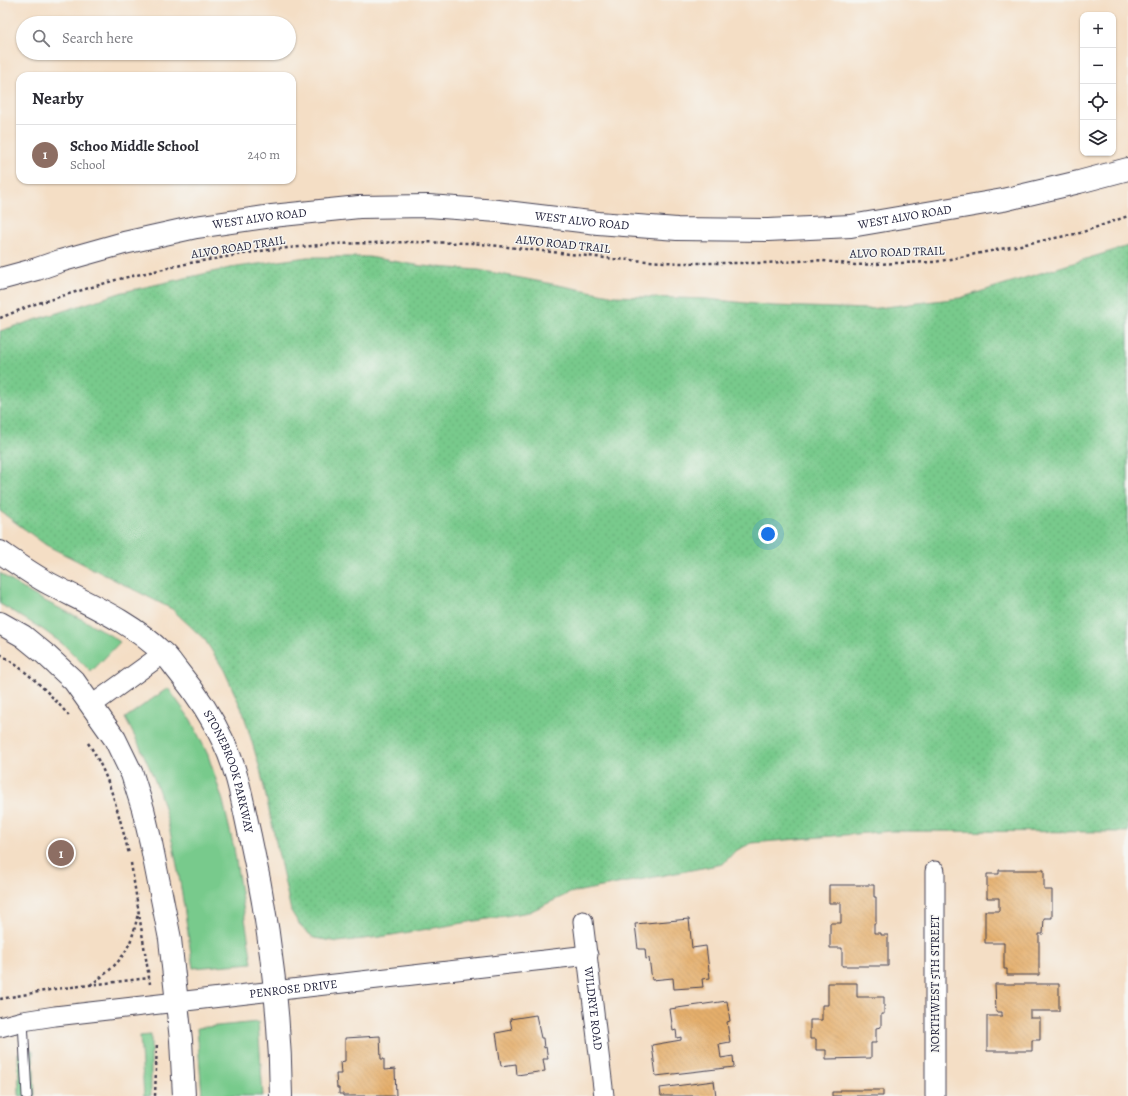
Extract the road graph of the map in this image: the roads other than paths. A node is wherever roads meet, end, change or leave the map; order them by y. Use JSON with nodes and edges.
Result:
{"nodes":[{"id":1,"x":1128,"y":169,"type":"edge"},
{"id":2,"x":37,"y":269,"type":"junction"},
{"id":3,"x":0,"y":279,"type":"edge"},
{"id":4,"x":0,"y":287,"type":"edge"},
{"id":5,"x":0,"y":552,"type":"edge"},
{"id":6,"x":0,"y":623,"type":"edge"},
{"id":7,"x":164,"y":653,"type":"junction"},
{"id":8,"x":92,"y":705,"type":"junction"},
{"id":9,"x":935,"y":871,"type":"dead end"},
{"id":10,"x":584,"y":921,"type":"dead end"},
{"id":11,"x":588,"y":955,"type":"junction"},
{"id":12,"x":275,"y":990,"type":"junction"},
{"id":13,"x":177,"y":1003,"type":"junction"},
{"id":14,"x":23,"y":1022,"type":"junction"},
{"id":15,"x":0,"y":1027,"type":"edge"},
{"id":16,"x":26,"y":1096,"type":"edge"},
{"id":17,"x":184,"y":1096,"type":"edge"},
{"id":18,"x":281,"y":1096,"type":"edge"},
{"id":19,"x":604,"y":1096,"type":"edge"},
{"id":20,"x":935,"y":1096,"type":"edge"}],
"edges":[{"from":1,"to":2,"type":"street","name":"WEST ALVO ROAD"},
{"from":2,"to":3,"type":"street","name":"WEST ALVO ROAD"},
{"from":2,"to":4,"type":"street","name":"WEST ALVO ROAD"},
{"from":5,"to":7,"type":"street","name":"STONEBROOK PARKWAY"},
{"from":6,"to":8,"type":"street"},
{"from":7,"to":8,"type":"street"},
{"from":7,"to":12,"type":"street","name":"STONEBROOK PARKWAY"},
{"from":8,"to":13,"type":"street"},
{"from":9,"to":20,"type":"street","name":"NORTHWEST 5TH STREET"},
{"from":10,"to":11,"type":"street","name":"WILDRYE ROAD"},
{"from":11,"to":12,"type":"street","name":"PENROSE DRIVE"},
{"from":11,"to":19,"type":"street","name":"WILDRYE ROAD"},
{"from":12,"to":13,"type":"street","name":"PENROSE DRIVE"},
{"from":12,"to":18,"type":"street","name":"STONEBROOK PARKWAY"},
{"from":13,"to":14,"type":"street","name":"PENROSE DRIVE"},
{"from":13,"to":17,"type":"street"},
{"from":14,"to":15,"type":"street","name":"PENROSE DRIVE"},
{"from":14,"to":16,"type":"lane"}]}
